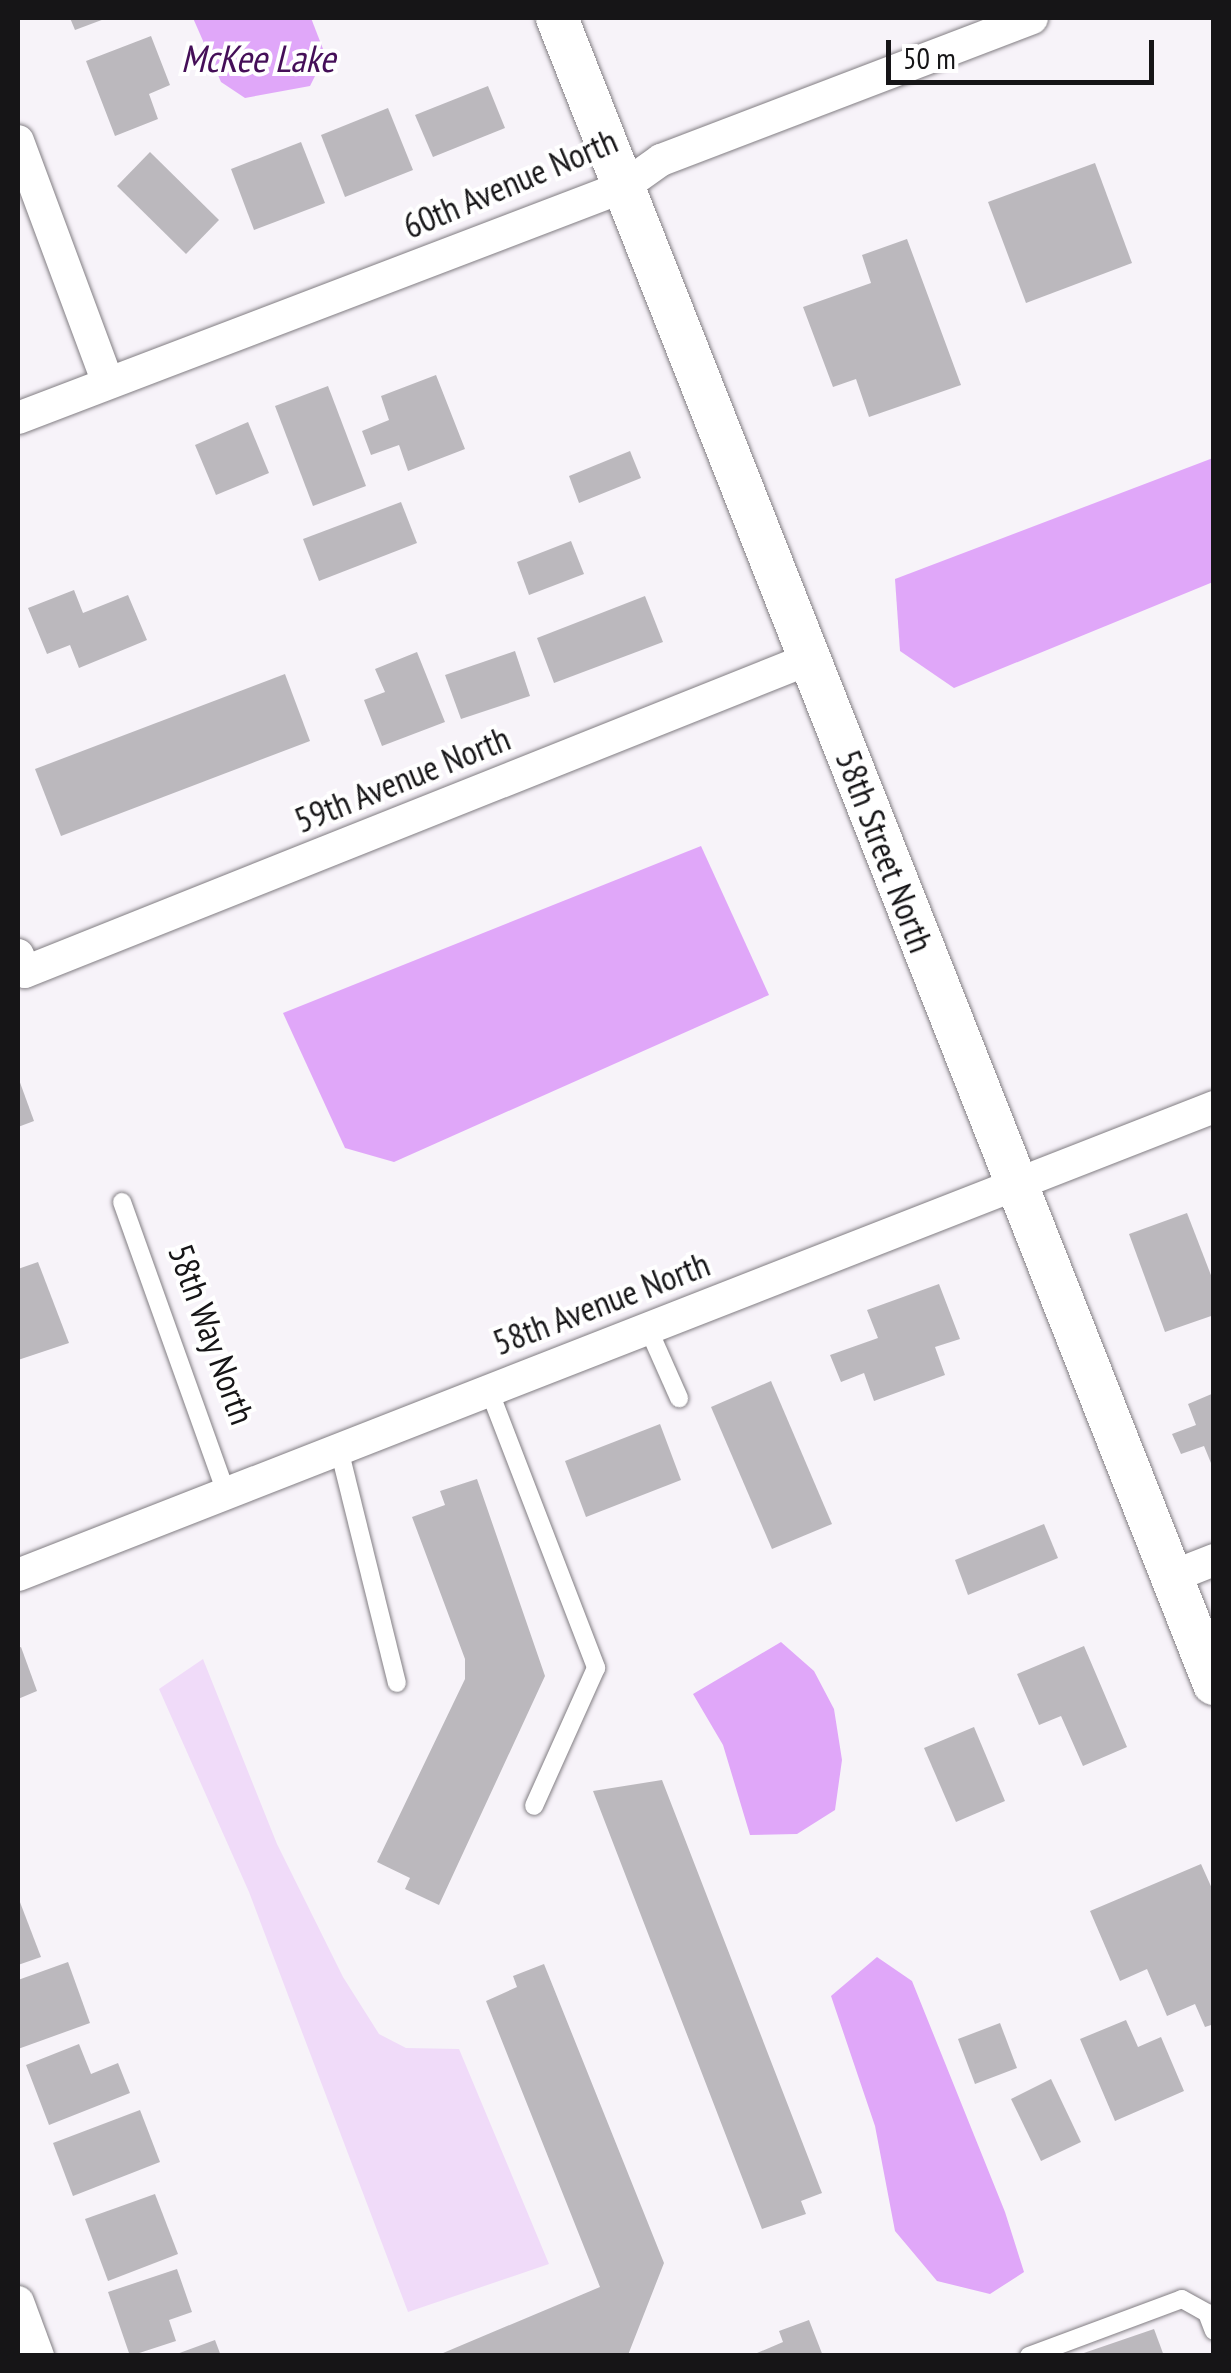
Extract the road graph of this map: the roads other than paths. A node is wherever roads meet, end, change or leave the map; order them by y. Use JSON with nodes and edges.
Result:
{"nodes":[{"id":1,"x":557,"y":18,"type":"edge"},
{"id":2,"x":1032,"y":18,"type":"edge"},
{"id":3,"x":18,"y":142,"type":"edge"},
{"id":4,"x":623,"y":188,"type":"junction"},
{"id":5,"x":108,"y":383,"type":"junction"},
{"id":6,"x":18,"y":418,"type":"edge"},
{"id":7,"x":809,"y":659,"type":"junction"},
{"id":8,"x":21,"y":964,"type":"edge"},
{"id":9,"x":1214,"y":1107,"type":"edge"},
{"id":10,"x":1016,"y":1184,"type":"junction"},
{"id":11,"x":122,"y":1202,"type":"dead end"},
{"id":12,"x":648,"y":1328,"type":"junction"},
{"id":13,"x":488,"y":1390,"type":"junction"},
{"id":14,"x":679,"y":1398,"type":"dead end"},
{"id":15,"x":339,"y":1449,"type":"junction"},
{"id":16,"x":226,"y":1494,"type":"junction"},
{"id":17,"x":1214,"y":1560,"type":"edge"},
{"id":18,"x":18,"y":1576,"type":"edge"},
{"id":19,"x":1171,"y":1577,"type":"junction"},
{"id":20,"x":397,"y":1683,"type":"dead end"},
{"id":21,"x":1214,"y":1684,"type":"edge"},
{"id":22,"x":534,"y":1806,"type":"dead end"},
{"id":23,"x":18,"y":2302,"type":"edge"},
{"id":24,"x":1214,"y":2330,"type":"edge"},
{"id":25,"x":1063,"y":2349,"type":"edge"},
{"id":26,"x":38,"y":2356,"type":"edge"},
{"id":27,"x":1029,"y":2356,"type":"edge"}],
"edges":[{"from":1,"to":4,"type":"street","name":"58th Street North"},
{"from":2,"to":4,"type":"street","name":"60th Avenue North"},
{"from":3,"to":5,"type":"street"},
{"from":4,"to":5,"type":"street","name":"60th Avenue North"},
{"from":4,"to":7,"type":"street","name":"58th Street North"},
{"from":5,"to":6,"type":"street","name":"60th Avenue North"},
{"from":7,"to":8,"type":"street","name":"59th Avenue North"},
{"from":7,"to":10,"type":"street","name":"58th Street North"},
{"from":9,"to":10,"type":"street","name":"58th Avenue North"},
{"from":10,"to":12,"type":"street","name":"58th Avenue North"},
{"from":10,"to":19,"type":"street","name":"58th Street North"},
{"from":11,"to":16,"type":"lane","name":"58th Way North"},
{"from":12,"to":13,"type":"street","name":"58th Avenue North"},
{"from":12,"to":14,"type":"lane"},
{"from":13,"to":15,"type":"street","name":"58th Avenue North"},
{"from":13,"to":22,"type":"lane"},
{"from":15,"to":16,"type":"street","name":"58th Avenue North"},
{"from":15,"to":20,"type":"lane"},
{"from":16,"to":18,"type":"street","name":"58th Avenue North"},
{"from":17,"to":19,"type":"street"},
{"from":19,"to":21,"type":"street","name":"58th Street North"},
{"from":23,"to":26,"type":"street"},
{"from":24,"to":25,"type":"lane"},
{"from":25,"to":27,"type":"lane"}]}
